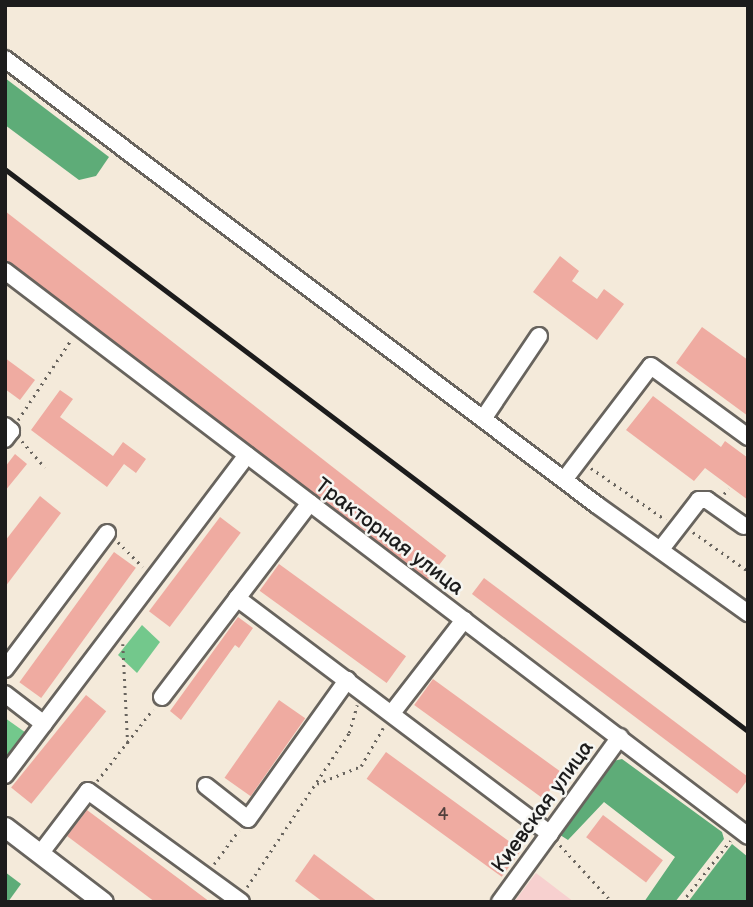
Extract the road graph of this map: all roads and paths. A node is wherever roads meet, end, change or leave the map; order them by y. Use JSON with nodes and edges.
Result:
{"nodes":[{"id":1,"x":5,"y":59,"type":"edge"},
{"id":2,"x":5,"y":271,"type":"edge"},
{"id":3,"x":79,"y":328,"type":"junction"},
{"id":4,"x":539,"y":336,"type":"dead end"},
{"id":5,"x":483,"y":419,"type":"junction"},
{"id":6,"x":7,"y":432,"type":"edge"},
{"id":7,"x":748,"y":437,"type":"edge"},
{"id":8,"x":247,"y":455,"type":"junction"},
{"id":9,"x":580,"y":460,"type":"junction"},
{"id":10,"x":45,"y":467,"type":"dead end"},
{"id":11,"x":564,"y":480,"type":"junction"},
{"id":12,"x":728,"y":488,"type":"dead end"},
{"id":13,"x":724,"y":495,"type":"dead end"},
{"id":14,"x":310,"y":503,"type":"junction"},
{"id":15,"x":679,"y":526,"type":"junction"},
{"id":16,"x":744,"y":526,"type":"dead end"},
{"id":17,"x":107,"y":533,"type":"joint"},
{"id":18,"x":661,"y":549,"type":"junction"},
{"id":19,"x":748,"y":571,"type":"edge"},
{"id":20,"x":153,"y":581,"type":"junction"},
{"id":21,"x":237,"y":598,"type":"junction"},
{"id":22,"x":748,"y":613,"type":"edge"},
{"id":23,"x":464,"y":620,"type":"junction"},
{"id":24,"x":120,"y":624,"type":"junction"},
{"id":25,"x":5,"y":669,"type":"edge"},
{"id":26,"x":347,"y":680,"type":"junction"},
{"id":27,"x":361,"y":690,"type":"junction"},
{"id":28,"x":5,"y":694,"type":"edge"},
{"id":29,"x":162,"y":697,"type":"joint"},
{"id":30,"x":392,"y":713,"type":"junction"},
{"id":31,"x":44,"y":724,"type":"junction"},
{"id":32,"x":620,"y":737,"type":"junction"},
{"id":33,"x":128,"y":745,"type":"junction"},
{"id":34,"x":5,"y":775,"type":"edge"},
{"id":35,"x":317,"y":784,"type":"junction"},
{"id":36,"x":206,"y":786,"type":"dead end"},
{"id":37,"x":88,"y":791,"type":"junction"},
{"id":38,"x":248,"y":819,"type":"junction"},
{"id":39,"x":5,"y":827,"type":"edge"},
{"id":40,"x":743,"y":833,"type":"edge"},
{"id":41,"x":550,"y":834,"type":"junction"},
{"id":42,"x":40,"y":853,"type":"junction"},
{"id":43,"x":204,"y":877,"type":"junction"},
{"id":44,"x":103,"y":902,"type":"edge"},
{"id":45,"x":238,"y":902,"type":"edge"},
{"id":46,"x":500,"y":902,"type":"edge"},
{"id":47,"x":612,"y":902,"type":"edge"},
{"id":48,"x":682,"y":902,"type":"edge"}],
"edges":[{"from":1,"to":5,"type":"street"},
{"from":2,"to":3,"type":"street","name":"Тракторная улица"},
{"from":3,"to":6,"type":"path"},
{"from":3,"to":8,"type":"street","name":"Тракторная улица"},
{"from":4,"to":5,"type":"street"},
{"from":5,"to":11,"type":"street"},
{"from":6,"to":10,"type":"path"},
{"from":7,"to":9,"type":"street"},
{"from":8,"to":14,"type":"street","name":"Тракторная улица"},
{"from":8,"to":20,"type":"street"},
{"from":9,"to":11,"type":"street"},
{"from":9,"to":15,"type":"path"},
{"from":11,"to":18,"type":"street"},
{"from":12,"to":13,"type":"path"},
{"from":14,"to":21,"type":"street"},
{"from":14,"to":23,"type":"street","name":"Тракторная улица"},
{"from":15,"to":16,"type":"street"},
{"from":15,"to":18,"type":"street"},
{"from":15,"to":19,"type":"path"},
{"from":17,"to":20,"type":"path"},
{"from":17,"to":25,"type":"street"},
{"from":18,"to":22,"type":"street"},
{"from":20,"to":24,"type":"street"},
{"from":21,"to":26,"type":"street"},
{"from":21,"to":29,"type":"street"},
{"from":23,"to":30,"type":"street"},
{"from":23,"to":32,"type":"street","name":"Тракторная улица"},
{"from":24,"to":31,"type":"street"},
{"from":24,"to":33,"type":"path"},
{"from":26,"to":27,"type":"street"},
{"from":26,"to":38,"type":"street"},
{"from":27,"to":30,"type":"street"},
{"from":27,"to":35,"type":"path"},
{"from":28,"to":31,"type":"street"},
{"from":29,"to":33,"type":"path"},
{"from":30,"to":35,"type":"path"},
{"from":30,"to":41,"type":"street"},
{"from":31,"to":34,"type":"street"},
{"from":32,"to":40,"type":"street","name":"Тракторная улица"},
{"from":32,"to":41,"type":"street","name":"Киевская улица"},
{"from":33,"to":37,"type":"path"},
{"from":35,"to":45,"type":"path"},
{"from":36,"to":38,"type":"street"},
{"from":37,"to":42,"type":"street"},
{"from":37,"to":43,"type":"street"},
{"from":38,"to":43,"type":"path"},
{"from":39,"to":42,"type":"main road"},
{"from":40,"to":48,"type":"path"},
{"from":41,"to":46,"type":"street","name":"Киевская улица"},
{"from":41,"to":47,"type":"path"},
{"from":42,"to":44,"type":"main road"},
{"from":43,"to":45,"type":"street"}]}
